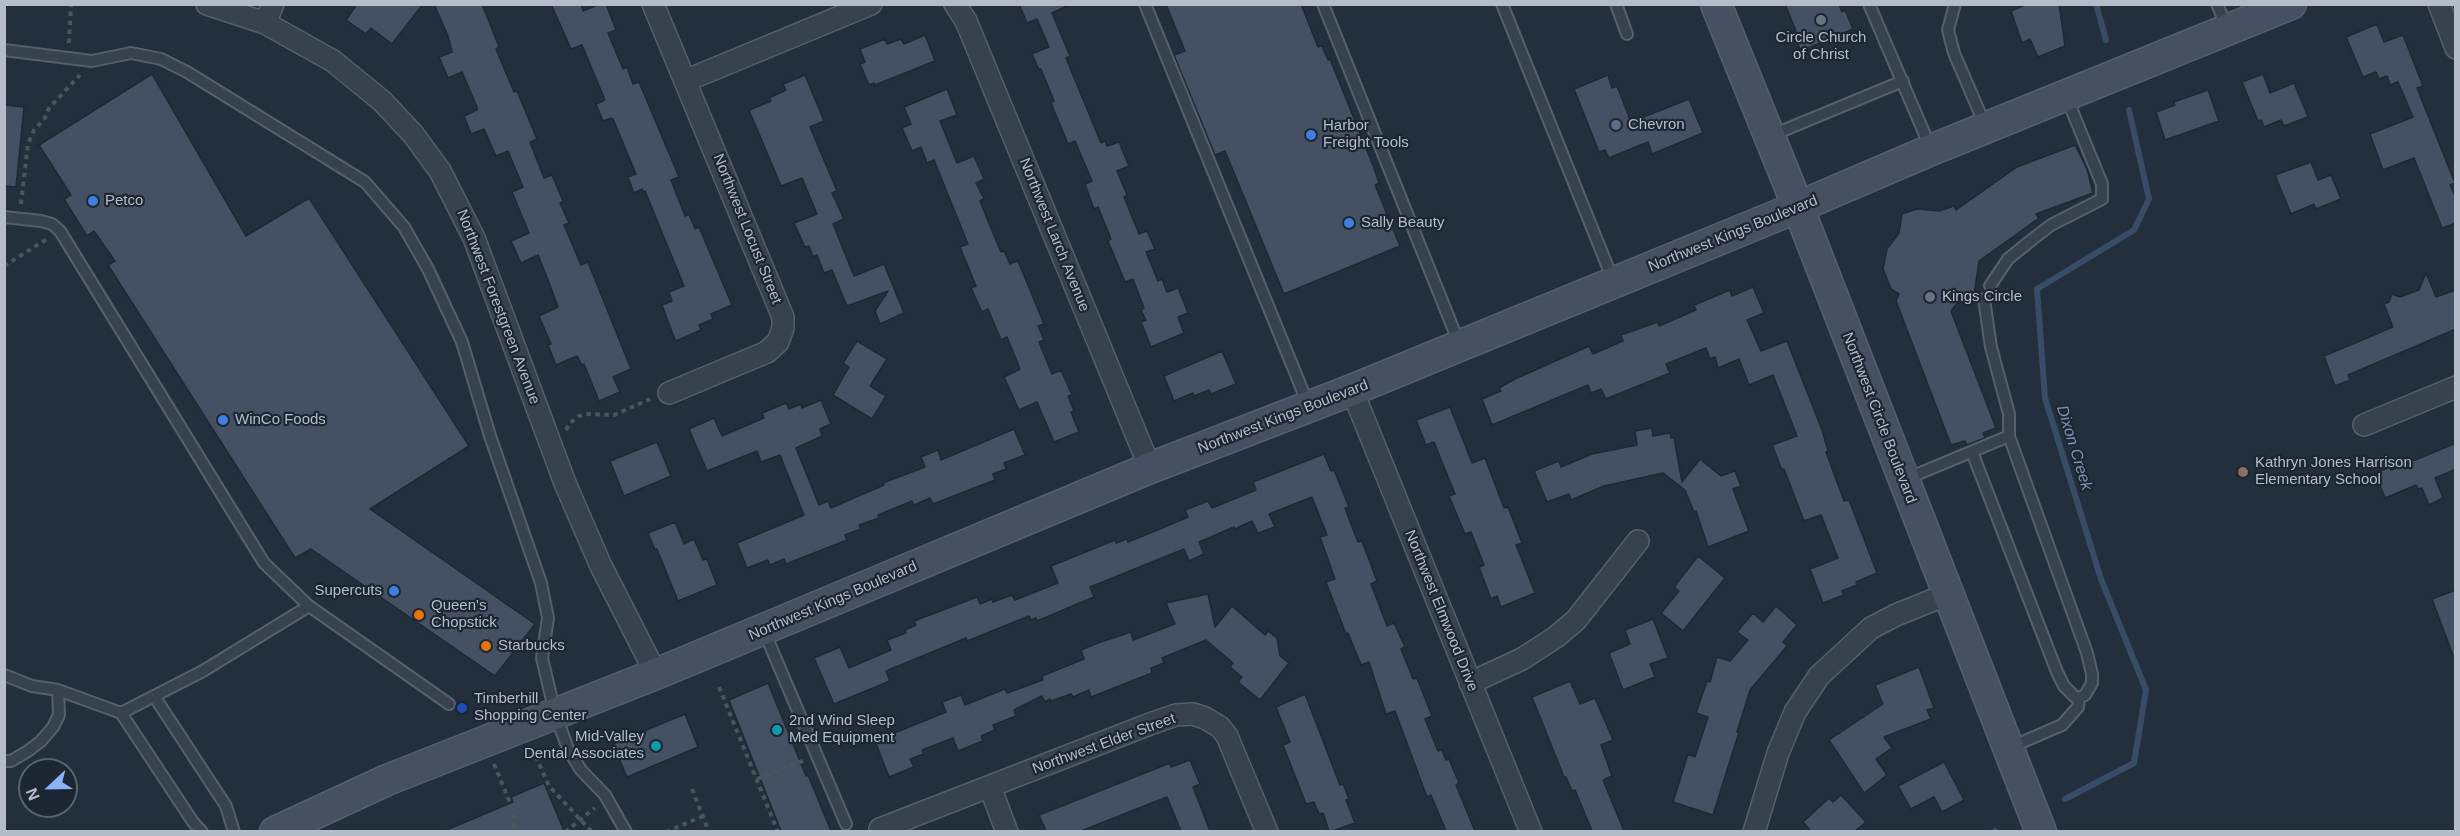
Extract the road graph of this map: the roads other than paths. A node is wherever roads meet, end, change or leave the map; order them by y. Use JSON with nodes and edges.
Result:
{"nodes":[{"id":1,"x":207,"y":4,"type":"edge"},
{"id":2,"x":653,"y":4,"type":"edge"},
{"id":3,"x":871,"y":4,"type":"edge"},
{"id":4,"x":955,"y":4,"type":"edge"},
{"id":5,"x":1145,"y":4,"type":"edge"},
{"id":6,"x":1323,"y":4,"type":"edge"},
{"id":7,"x":1502,"y":4,"type":"edge"},
{"id":8,"x":1616,"y":4,"type":"edge"},
{"id":9,"x":1716,"y":4,"type":"edge"},
{"id":10,"x":1869,"y":4,"type":"edge"},
{"id":11,"x":1955,"y":4,"type":"edge"},
{"id":12,"x":2291,"y":4,"type":"edge"},
{"id":13,"x":2439,"y":4,"type":"edge"},
{"id":14,"x":269,"y":14,"type":"edge"},
{"id":15,"x":2223,"y":17,"type":"edge"},
{"id":16,"x":1628,"y":34,"type":"dead end"},
{"id":17,"x":2456,"y":48,"type":"edge"},
{"id":18,"x":4,"y":50,"type":"edge"},
{"id":19,"x":685,"y":81,"type":"junction"},
{"id":20,"x":1903,"y":81,"type":"junction"},
{"id":21,"x":2066,"y":96,"type":"junction"},
{"id":22,"x":1986,"y":128,"type":"junction"},
{"id":23,"x":1769,"y":136,"type":"junction"},
{"id":24,"x":1931,"y":150,"type":"junction"},
{"id":25,"x":1798,"y":207,"type":"junction"},
{"id":26,"x":4,"y":217,"type":"edge"},
{"id":27,"x":20,"y":218,"type":"junction"},
{"id":28,"x":4,"y":228,"type":"edge"},
{"id":29,"x":1614,"y":283,"type":"junction"},
{"id":30,"x":1990,"y":286,"type":"dead end"},
{"id":31,"x":1984,"y":299,"type":"dead end"},
{"id":32,"x":1461,"y":346,"type":"junction"},
{"id":33,"x":2456,"y":387,"type":"edge"},
{"id":34,"x":1352,"y":390,"type":"junction"},
{"id":35,"x":660,"y":396,"type":"road end"},
{"id":36,"x":1309,"y":407,"type":"junction"},
{"id":37,"x":2364,"y":424,"type":"dead end"},
{"id":38,"x":2009,"y":436,"type":"junction"},
{"id":39,"x":1972,"y":452,"type":"junction"},
{"id":40,"x":1150,"y":468,"type":"junction"},
{"id":41,"x":1903,"y":480,"type":"junction"},
{"id":42,"x":1638,"y":541,"type":"dead end"},
{"id":43,"x":1948,"y":594,"type":"junction"},
{"id":44,"x":309,"y":606,"type":"junction"},
{"id":45,"x":763,"y":629,"type":"junction"},
{"id":46,"x":656,"y":674,"type":"junction"},
{"id":47,"x":4,"y":675,"type":"edge"},
{"id":48,"x":1470,"y":682,"type":"junction"},
{"id":49,"x":58,"y":690,"type":"junction"},
{"id":50,"x":154,"y":696,"type":"junction"},
{"id":51,"x":2079,"y":698,"type":"junction"},
{"id":52,"x":449,"y":704,"type":"dead end"},
{"id":53,"x":121,"y":713,"type":"junction"},
{"id":54,"x":555,"y":713,"type":"junction"},
{"id":55,"x":2008,"y":748,"type":"junction"},
{"id":56,"x":4,"y":761,"type":"edge"},
{"id":57,"x":990,"y":787,"type":"junction"},
{"id":58,"x":846,"y":824,"type":"dead end"},
{"id":59,"x":880,"y":829,"type":"dead end"},
{"id":60,"x":202,"y":831,"type":"edge"},
{"id":61,"x":234,"y":831,"type":"edge"},
{"id":62,"x":275,"y":831,"type":"edge"},
{"id":63,"x":626,"y":831,"type":"edge"},
{"id":64,"x":1007,"y":831,"type":"edge"},
{"id":65,"x":1267,"y":831,"type":"edge"},
{"id":66,"x":1531,"y":831,"type":"edge"},
{"id":67,"x":1754,"y":831,"type":"edge"},
{"id":68,"x":2041,"y":831,"type":"edge"}],
"edges":[{"from":1,"to":14,"type":"street","name":"Northwest Forestgreen Avenue"},
{"from":2,"to":19,"type":"street","name":"Northwest Locust Street"},
{"from":3,"to":19,"type":"street"},
{"from":4,"to":40,"type":"street","name":"Northwest Larch Avenue"},
{"from":5,"to":36,"type":"lane"},
{"from":6,"to":32,"type":"lane"},
{"from":7,"to":29,"type":"lane"},
{"from":8,"to":16,"type":"lane"},
{"from":9,"to":23,"type":"main road","name":"Northwest Circle Boulevard"},
{"from":10,"to":20,"type":"lane"},
{"from":11,"to":22,"type":"lane"},
{"from":12,"to":15,"type":"main road","name":"Northwest Kings Boulevard"},
{"from":13,"to":17,"type":"street"},
{"from":14,"to":46,"type":"street","name":"Northwest Forestgreen Avenue"},
{"from":15,"to":21,"type":"main road","name":"Northwest Kings Boulevard"},
{"from":18,"to":54,"type":"lane"},
{"from":19,"to":35,"type":"street","name":"Northwest Locust Street"},
{"from":20,"to":23,"type":"lane"},
{"from":20,"to":24,"type":"lane"},
{"from":21,"to":22,"type":"main road","name":"Northwest Kings Boulevard"},
{"from":21,"to":30,"type":"lane"},
{"from":22,"to":24,"type":"main road","name":"Northwest Kings Boulevard"},
{"from":23,"to":25,"type":"main road","name":"Northwest Circle Boulevard"},
{"from":24,"to":25,"type":"main road","name":"Northwest Kings Boulevard"},
{"from":25,"to":29,"type":"main road","name":"Northwest Kings Boulevard"},
{"from":25,"to":41,"type":"main road","name":"Northwest Circle Boulevard"},
{"from":26,"to":27,"type":"lane"},
{"from":27,"to":28,"type":"lane"},
{"from":27,"to":44,"type":"lane"},
{"from":29,"to":32,"type":"main road","name":"Northwest Kings Boulevard"},
{"from":31,"to":38,"type":"lane"},
{"from":32,"to":34,"type":"main road","name":"Northwest Kings Boulevard"},
{"from":33,"to":37,"type":"street"},
{"from":34,"to":36,"type":"main road","name":"Northwest Kings Boulevard"},
{"from":34,"to":48,"type":"street","name":"Northwest Elmwood Drive"},
{"from":36,"to":40,"type":"main road","name":"Northwest Kings Boulevard"},
{"from":38,"to":39,"type":"lane"},
{"from":38,"to":51,"type":"lane"},
{"from":39,"to":41,"type":"lane"},
{"from":39,"to":51,"type":"lane"},
{"from":40,"to":45,"type":"main road","name":"Northwest Kings Boulevard"},
{"from":41,"to":43,"type":"main road","name":"Northwest Circle Boulevard"},
{"from":42,"to":48,"type":"street"},
{"from":43,"to":55,"type":"main road","name":"Northwest Circle Boulevard"},
{"from":43,"to":67,"type":"street"},
{"from":44,"to":50,"type":"lane"},
{"from":44,"to":52,"type":"lane"},
{"from":45,"to":46,"type":"main road","name":"Northwest Kings Boulevard"},
{"from":45,"to":58,"type":"lane"},
{"from":46,"to":54,"type":"main road","name":"Northwest Kings Boulevard"},
{"from":47,"to":49,"type":"lane"},
{"from":48,"to":66,"type":"street","name":"Northwest Elmwood Drive"},
{"from":49,"to":53,"type":"lane"},
{"from":49,"to":56,"type":"lane"},
{"from":50,"to":53,"type":"lane"},
{"from":50,"to":61,"type":"lane"},
{"from":51,"to":55,"type":"lane"},
{"from":53,"to":60,"type":"lane"},
{"from":54,"to":62,"type":"main road","name":"Northwest Kings Boulevard"},
{"from":54,"to":63,"type":"lane"},
{"from":55,"to":68,"type":"main road","name":"Northwest Circle Boulevard"},
{"from":57,"to":59,"type":"street","name":"Northwest Elder Street"},
{"from":57,"to":64,"type":"street"},
{"from":57,"to":65,"type":"street","name":"Northwest Elder Street"}]}
